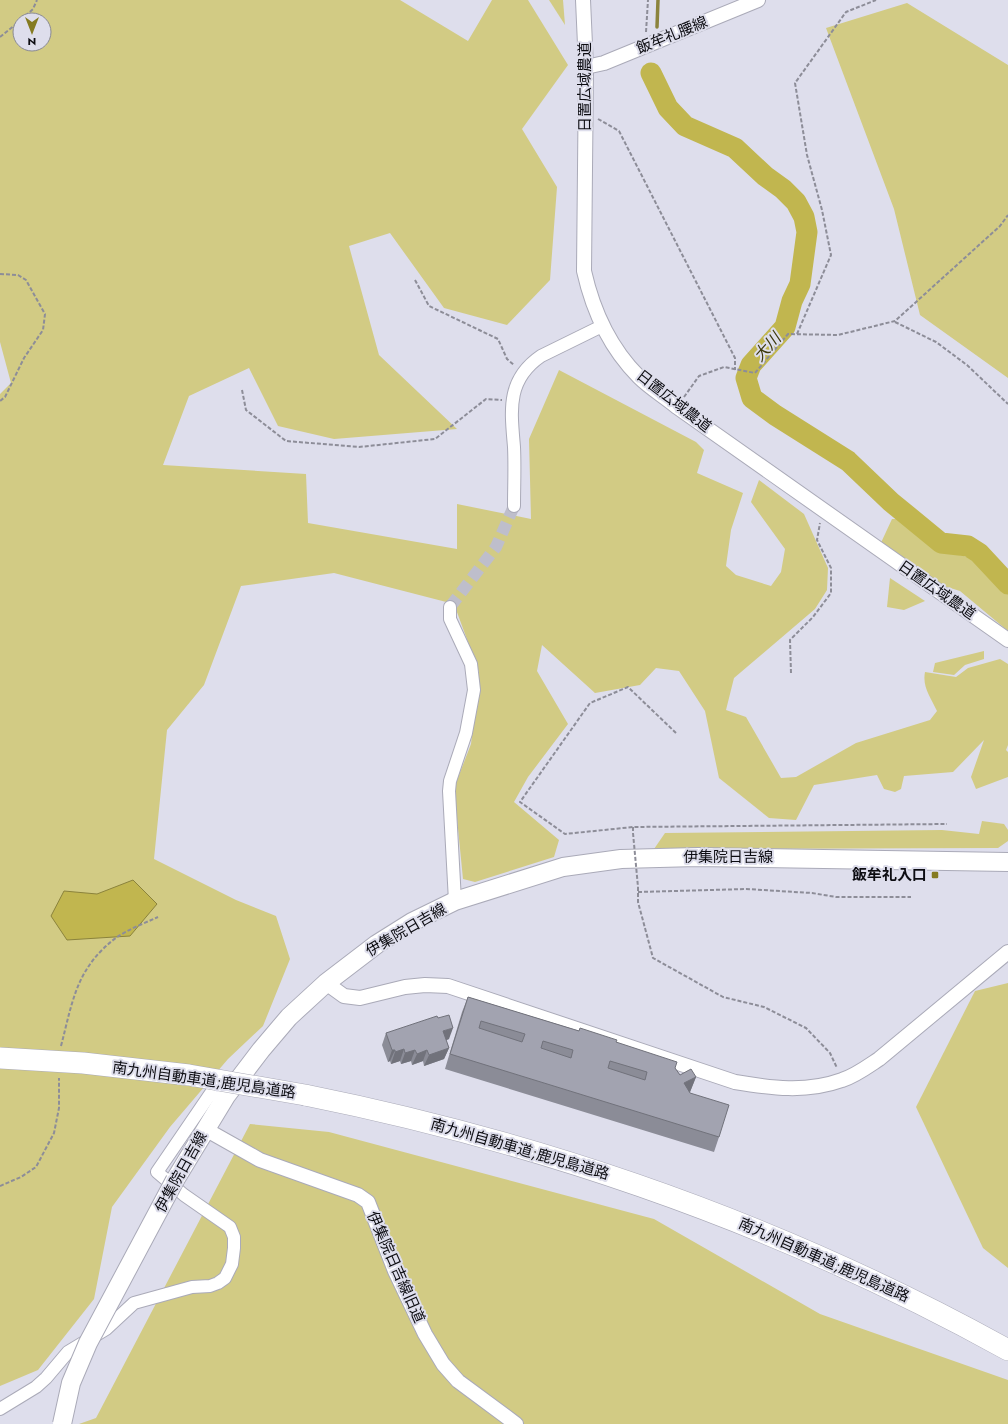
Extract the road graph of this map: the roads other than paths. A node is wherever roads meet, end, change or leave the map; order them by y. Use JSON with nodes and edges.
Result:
{"nodes":[{"id":1,"x":583,"y":0,"type":"edge"},
{"id":2,"x":758,"y":0,"type":"edge"},
{"id":3,"x":586,"y":67,"type":"junction"},
{"id":4,"x":602,"y":326,"type":"junction"},
{"id":5,"x":514,"y":506,"type":"tunnel mouth"},
{"id":6,"x":450,"y":607,"type":"dead end"},
{"id":7,"x":1008,"y":640,"type":"edge"},
{"id":8,"x":1008,"y":862,"type":"edge"},
{"id":9,"x":455,"y":901,"type":"junction"},
{"id":10,"x":1008,"y":952,"type":"edge"},
{"id":11,"x":326,"y":983,"type":"junction"},
{"id":12,"x":0,"y":1058,"type":"edge"},
{"id":13,"x":226,"y":1096,"type":"junction"},
{"id":14,"x":205,"y":1129,"type":"junction"},
{"id":15,"x":1008,"y":1350,"type":"edge"},
{"id":16,"x":0,"y":1409,"type":"edge"},
{"id":17,"x":62,"y":1424,"type":"edge"},
{"id":18,"x":516,"y":1424,"type":"edge"}],
"edges":[{"from":1,"to":3,"type":"street","name":"日置広域農道"},
{"from":2,"to":3,"type":"street","name":"飯牟礼腰線"},
{"from":3,"to":4,"type":"street","name":"日置広域農道"},
{"from":4,"to":5,"type":"street"},
{"from":4,"to":7,"type":"street","name":"日置広域農道"},
{"from":6,"to":9,"type":"street"},
{"from":8,"to":9,"type":"main road","name":"伊集院日吉線"},
{"from":9,"to":11,"type":"main road","name":"伊集院日吉線"},
{"from":10,"to":11,"type":"street"},
{"from":11,"to":13,"type":"main road","name":"伊集院日吉線"},
{"from":12,"to":15,"type":"highway","name":"南九州自動車道;鹿児島道路","bridge":true},
{"from":13,"to":14,"type":"main road","name":"伊集院日吉線"},
{"from":13,"to":16,"type":"street"},
{"from":14,"to":17,"type":"main road","name":"伊集院日吉線","bridge":true},
{"from":14,"to":18,"type":"street","name":"伊集院日吉線旧道"}]}
